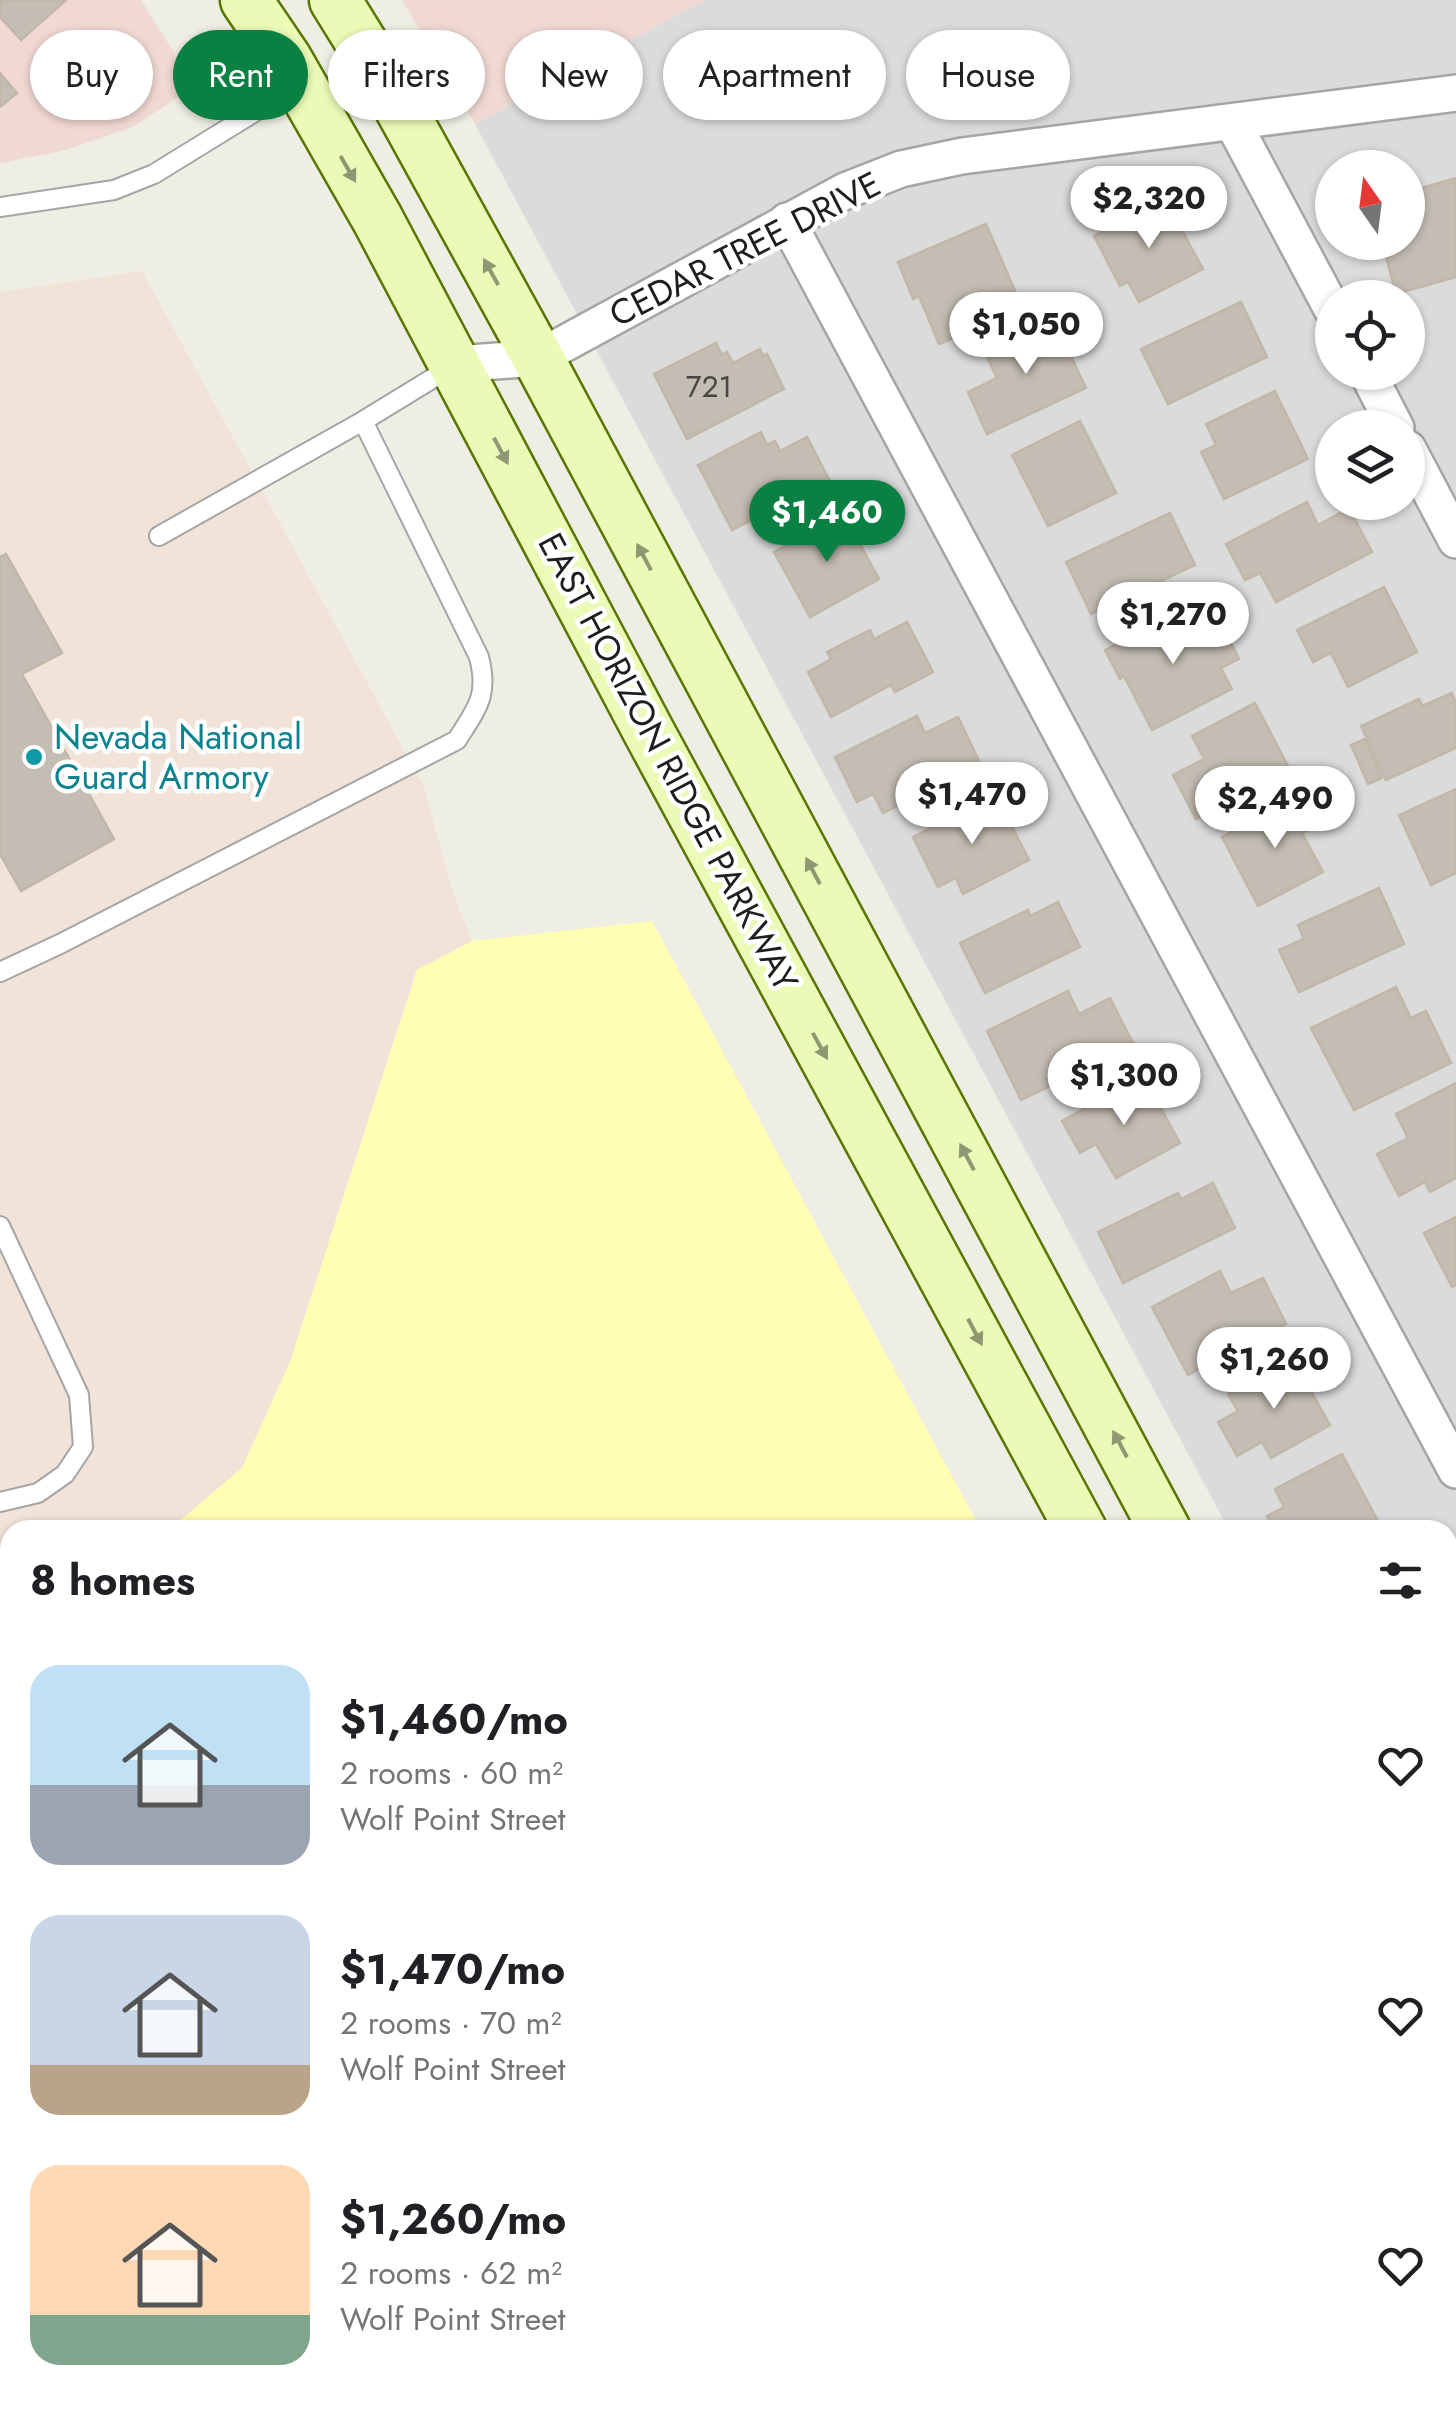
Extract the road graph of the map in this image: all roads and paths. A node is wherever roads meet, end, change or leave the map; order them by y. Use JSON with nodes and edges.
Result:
{"nodes":[{"id":1,"x":246,"y":0,"type":"edge"},
{"id":2,"x":335,"y":0,"type":"edge"},
{"id":3,"x":265,"y":30,"type":"edge"},
{"id":4,"x":1456,"y":92,"type":"edge"},
{"id":5,"x":308,"y":98,"type":"edge"},
{"id":6,"x":242,"y":120,"type":"edge"},
{"id":7,"x":1233,"y":122,"type":"junction"},
{"id":8,"x":0,"y":207,"type":"edge"},
{"id":9,"x":787,"y":221,"type":"junction"},
{"id":10,"x":1317,"y":280,"type":"edge"},
{"id":11,"x":538,"y":358,"type":"junction"},
{"id":12,"x":456,"y":364,"type":"junction"},
{"id":13,"x":363,"y":421,"type":"junction"},
{"id":14,"x":1425,"y":481,"type":"edge"},
{"id":15,"x":159,"y":536,"type":"dead end"},
{"id":16,"x":1456,"y":540,"type":"edge"},
{"id":17,"x":0,"y":970,"type":"edge"},
{"id":18,"x":0,"y":1226,"type":"edge"},
{"id":19,"x":1456,"y":1470,"type":"edge"},
{"id":20,"x":0,"y":1502,"type":"edge"},
{"id":21,"x":1076,"y":1520,"type":"edge"},
{"id":22,"x":1161,"y":1520,"type":"edge"}],
"edges":[{"from":1,"to":3,"type":"main road","name":"EAST HORIZON RIDGE PARKWAY"},
{"from":11,"to":2,"type":"main road","one_way":true},
{"from":4,"to":7,"type":"street","name":"CEDAR TREE DRIVE"},
{"from":5,"to":12,"type":"main road","name":"EAST HORIZON RIDGE PARKWAY","one_way":true},
{"from":6,"to":8,"type":"lane"},
{"from":7,"to":9,"type":"street","name":"CEDAR TREE DRIVE"},
{"from":7,"to":10,"type":"street"},
{"from":9,"to":11,"type":"street","name":"CEDAR TREE DRIVE"},
{"from":9,"to":19,"type":"street"},
{"from":11,"to":12,"type":"street","name":"CEDAR TREE DRIVE"},
{"from":22,"to":11,"type":"main road","one_way":true},
{"from":12,"to":13,"type":"lane"},
{"from":12,"to":21,"type":"main road","name":"EAST HORIZON RIDGE PARKWAY","one_way":true},
{"from":13,"to":15,"type":"lane"},
{"from":13,"to":17,"type":"lane"},
{"from":14,"to":16,"type":"street"},
{"from":18,"to":20,"type":"lane"}]}
